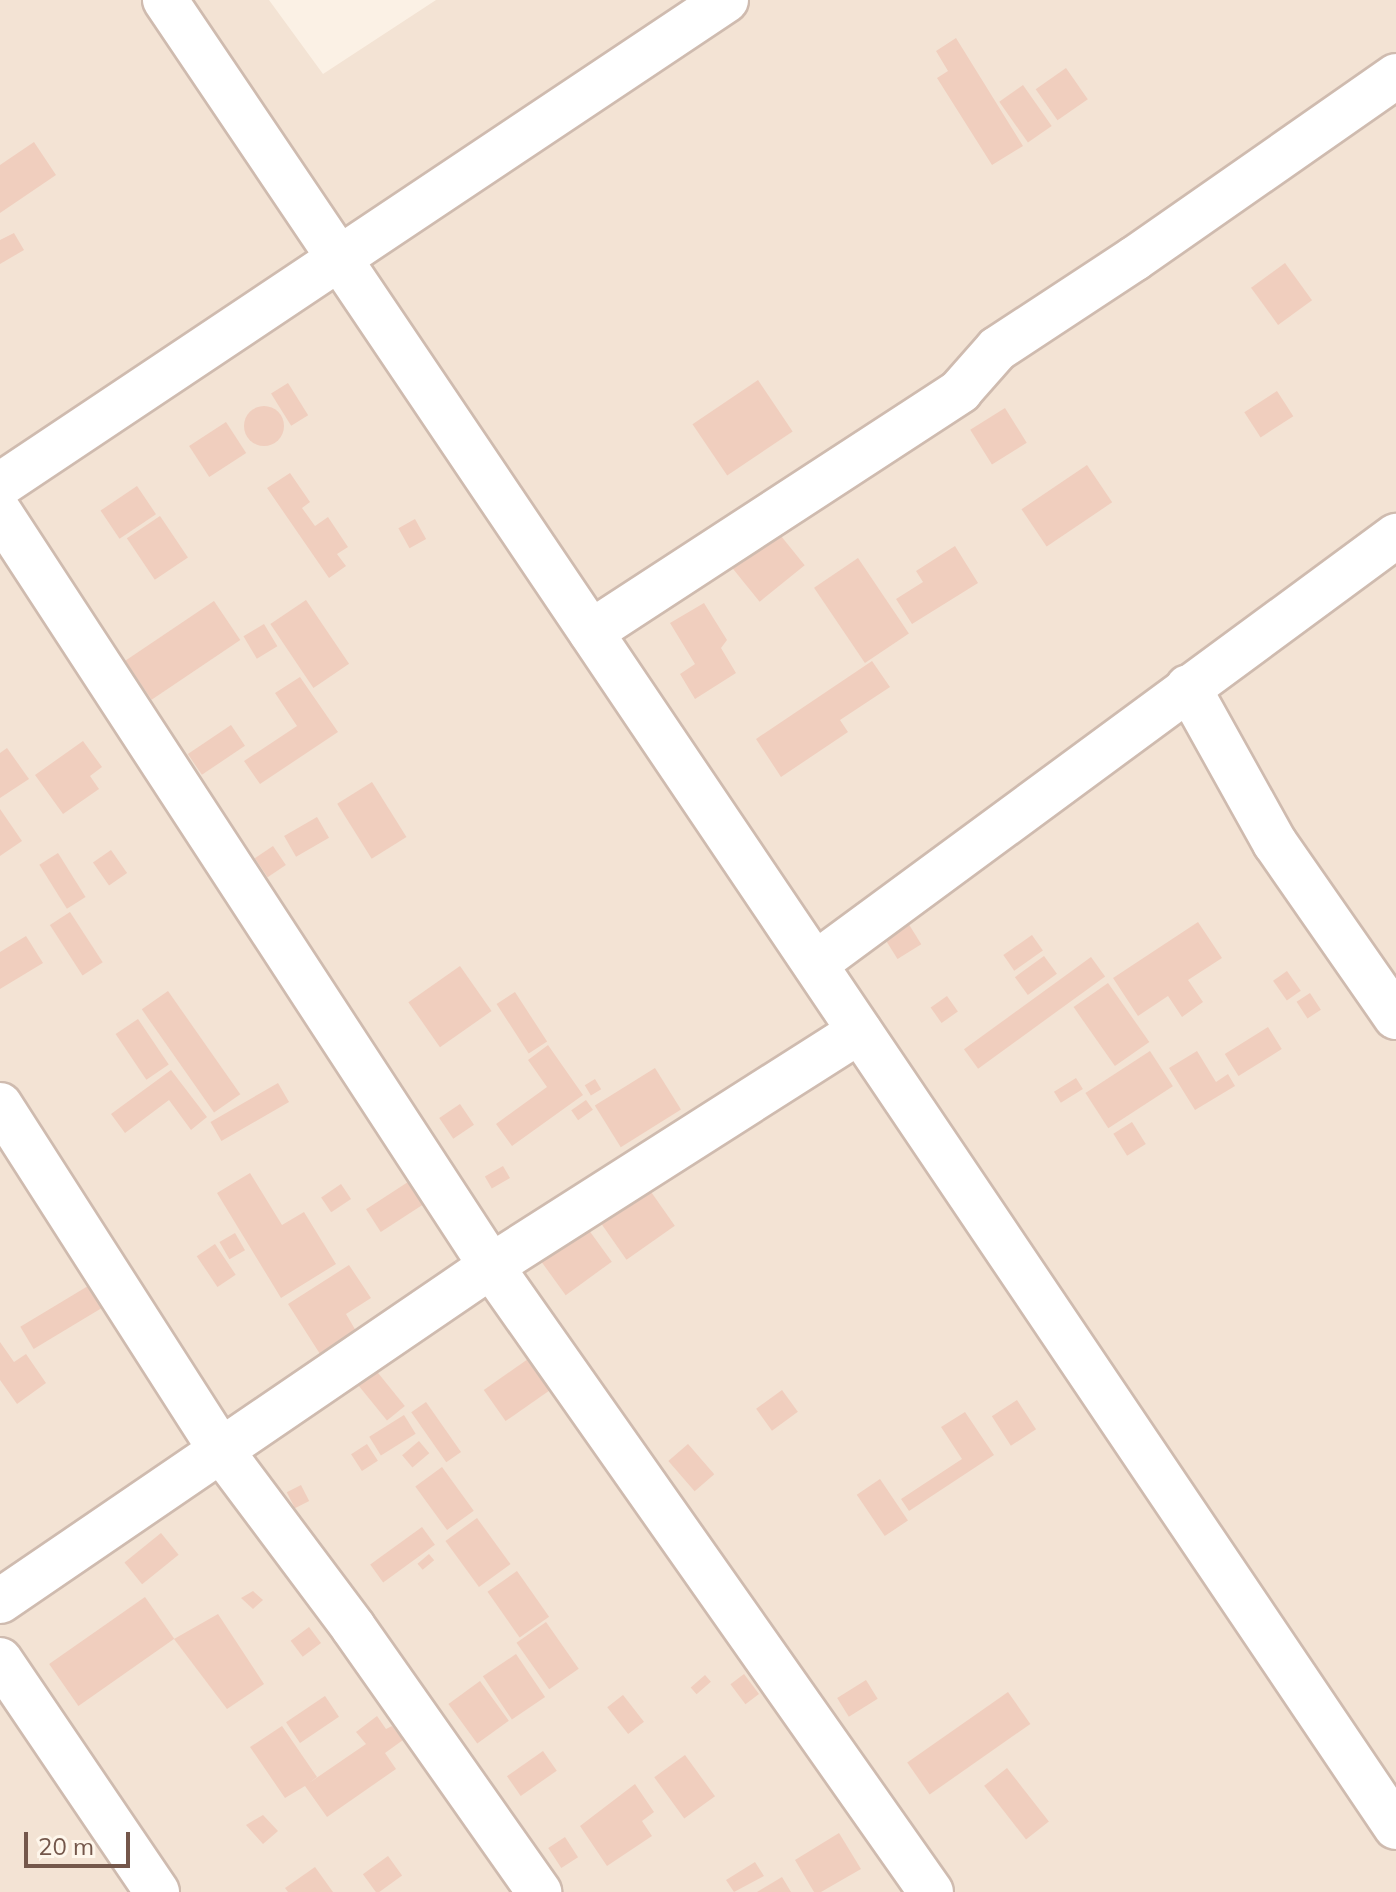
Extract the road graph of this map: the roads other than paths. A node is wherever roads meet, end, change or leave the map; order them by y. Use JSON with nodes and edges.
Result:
{"nodes":[{"id":1,"x":165,"y":0,"type":"edge"},
{"id":2,"x":726,"y":0,"type":"edge"},
{"id":3,"x":1396,"y":76,"type":"edge"},
{"id":4,"x":340,"y":259,"type":"junction"},
{"id":5,"x":0,"y":485,"type":"edge"},
{"id":6,"x":0,"y":513,"type":"edge"},
{"id":7,"x":1396,"y":536,"type":"edge"},
{"id":8,"x":591,"y":632,"type":"junction"},
{"id":9,"x":1188,"y":687,"type":"junction"},
{"id":10,"x":815,"y":964,"type":"junction"},
{"id":11,"x":1396,"y":1017,"type":"edge"},
{"id":12,"x":860,"y":1031,"type":"junction"},
{"id":13,"x":0,"y":1105,"type":"edge"},
{"id":14,"x":491,"y":1266,"type":"junction"},
{"id":15,"x":220,"y":1449,"type":"junction"},
{"id":16,"x":0,"y":1601,"type":"edge"},
{"id":17,"x":0,"y":1660,"type":"edge"},
{"id":18,"x":1396,"y":1827,"type":"edge"},
{"id":19,"x":157,"y":1892,"type":"edge"},
{"id":20,"x":539,"y":1892,"type":"edge"},
{"id":21,"x":931,"y":1892,"type":"edge"}],
"edges":[{"from":1,"to":4,"type":"street"},
{"from":2,"to":4,"type":"street"},
{"from":3,"to":8,"type":"street"},
{"from":4,"to":5,"type":"street"},
{"from":4,"to":8,"type":"street"},
{"from":6,"to":14,"type":"street"},
{"from":7,"to":9,"type":"street"},
{"from":8,"to":10,"type":"street"},
{"from":9,"to":10,"type":"street"},
{"from":9,"to":11,"type":"street"},
{"from":10,"to":12,"type":"street"},
{"from":12,"to":14,"type":"street"},
{"from":12,"to":18,"type":"street"},
{"from":13,"to":15,"type":"street"},
{"from":14,"to":15,"type":"street"},
{"from":14,"to":21,"type":"street"},
{"from":15,"to":16,"type":"street"},
{"from":15,"to":20,"type":"street"},
{"from":17,"to":19,"type":"street"}]}
